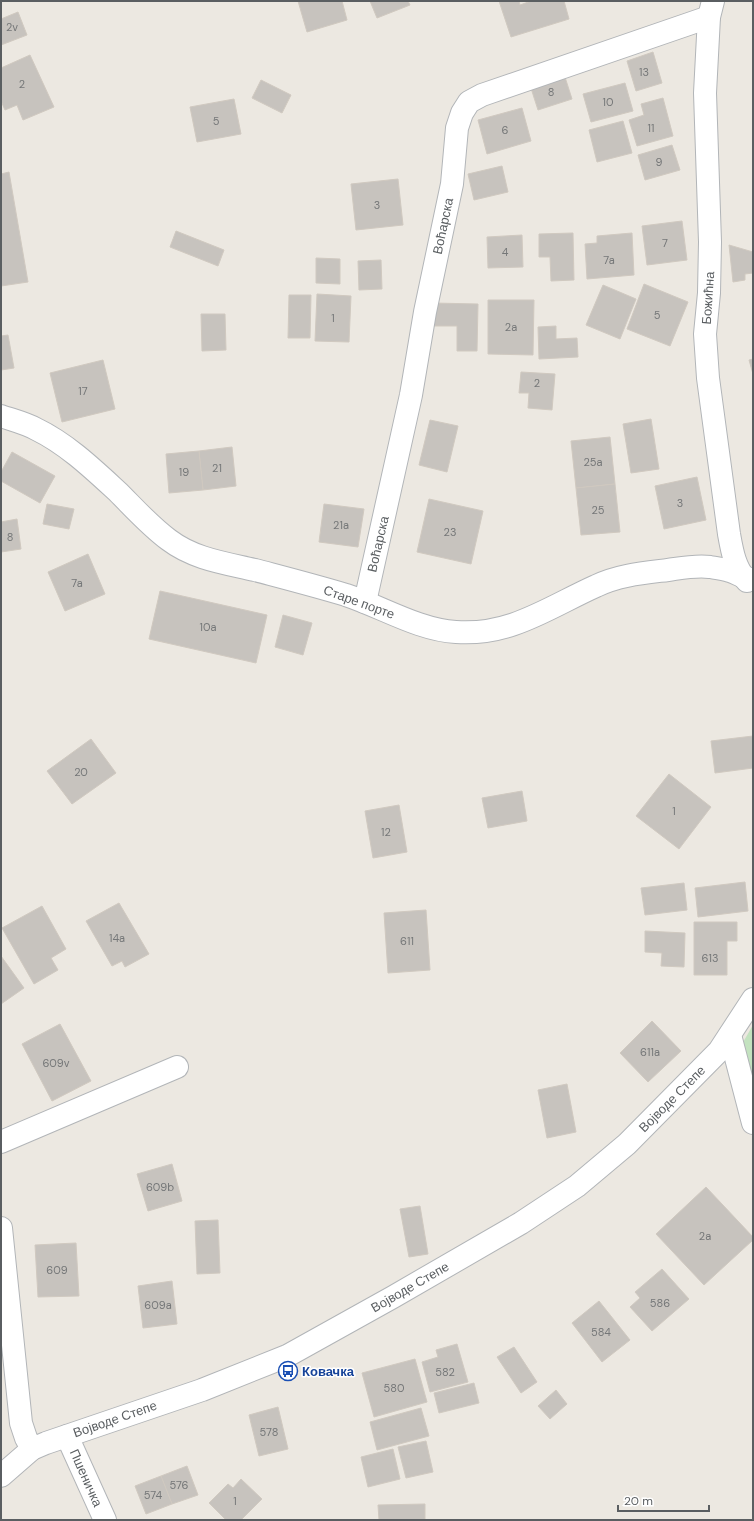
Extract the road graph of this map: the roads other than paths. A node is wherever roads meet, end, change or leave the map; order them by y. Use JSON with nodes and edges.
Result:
{"nodes":[{"id":1,"x":711,"y":9,"type":"edge"},
{"id":2,"x":1,"y":416,"type":"edge"},
{"id":3,"x":750,"y":582,"type":"edge"},
{"id":4,"x":364,"y":602,"type":"junction"},
{"id":5,"x":753,"y":999,"type":"edge"},
{"id":6,"x":730,"y":1035,"type":"junction"},
{"id":7,"x":177,"y":1067,"type":"dead end"},
{"id":8,"x":753,"y":1123,"type":"edge"},
{"id":9,"x":1,"y":1142,"type":"edge"},
{"id":10,"x":1,"y":1228,"type":"edge"},
{"id":11,"x":67,"y":1436,"type":"junction"},
{"id":12,"x":32,"y":1450,"type":"junction"},
{"id":13,"x":1,"y":1476,"type":"edge"},
{"id":14,"x":105,"y":1520,"type":"edge"}],
"edges":[{"from":1,"to":3,"type":"street","name":"Божићна"},
{"from":1,"to":4,"type":"street","name":"Воћарска"},
{"from":2,"to":4,"type":"street","name":"Старе порте"},
{"from":3,"to":4,"type":"street","name":"Старе порте"},
{"from":5,"to":6,"type":"street","name":"Војводе Степе"},
{"from":6,"to":8,"type":"street"},
{"from":6,"to":11,"type":"street","name":"Војводе Степе"},
{"from":7,"to":9,"type":"street"},
{"from":10,"to":12,"type":"street"},
{"from":11,"to":12,"type":"street","name":"Војводе Степе"},
{"from":11,"to":14,"type":"street","name":"Пшеничка"},
{"from":12,"to":13,"type":"street","name":"Војводе Степе"}]}
